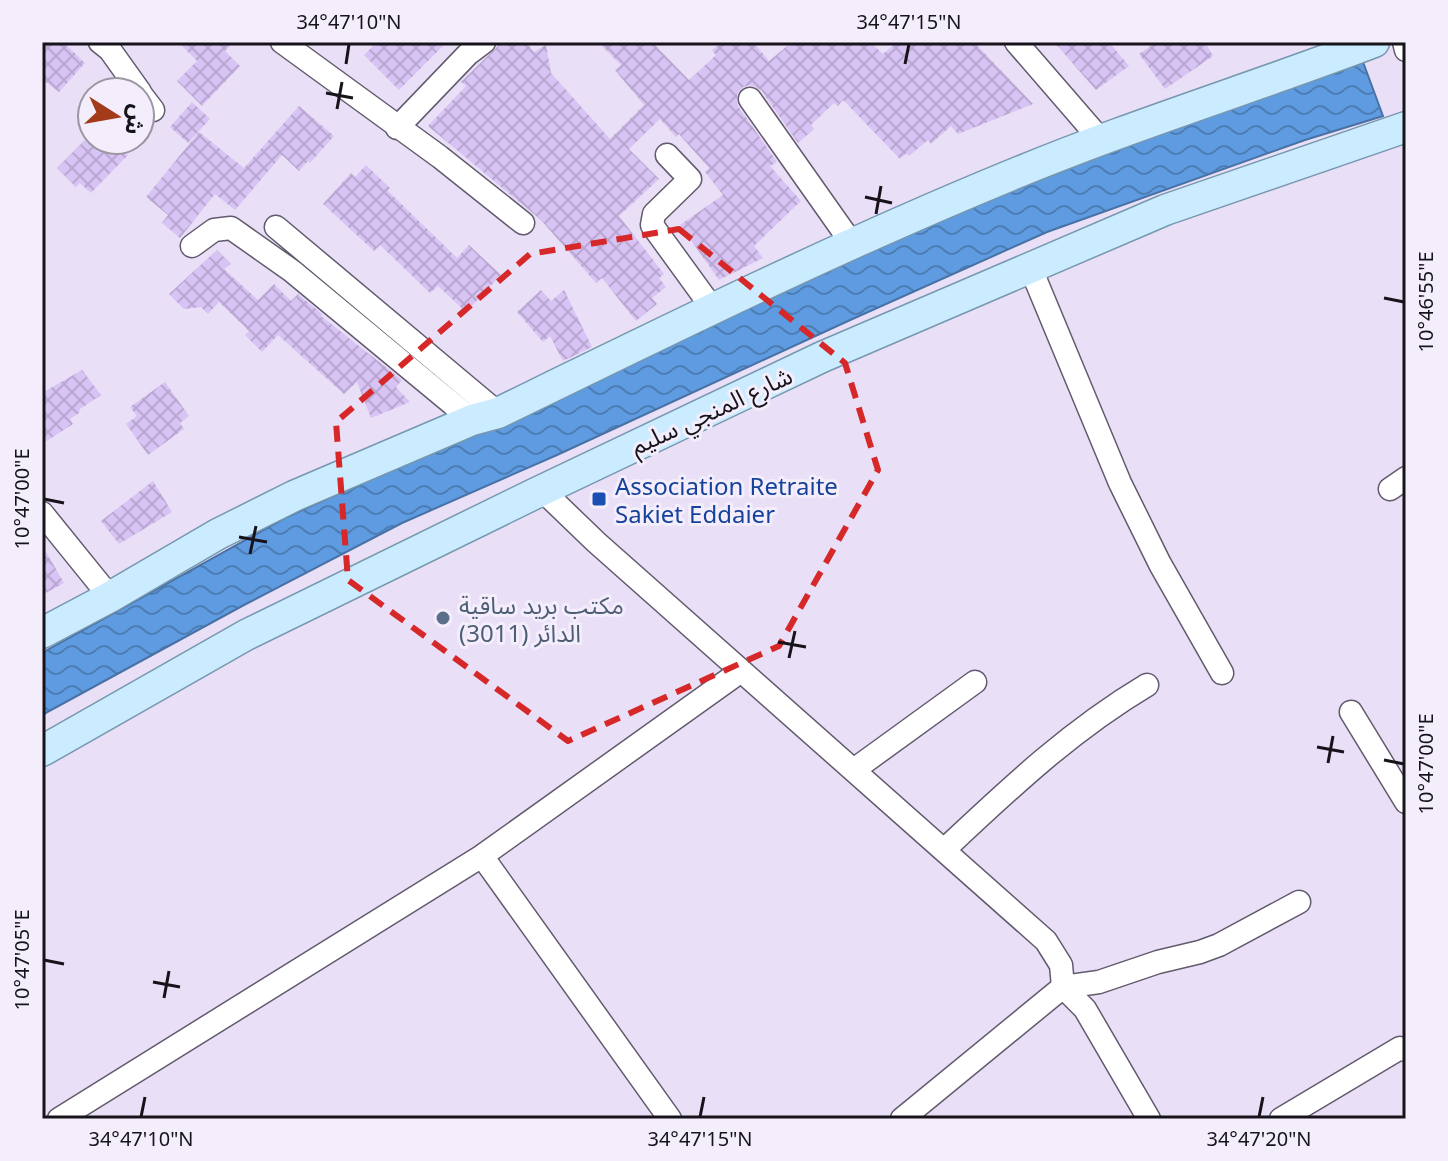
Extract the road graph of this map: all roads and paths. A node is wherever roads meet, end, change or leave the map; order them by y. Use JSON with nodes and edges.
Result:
{"nodes":[{"id":1,"x":100,"y":42,"type":"edge"},
{"id":2,"x":282,"y":42,"type":"edge"},
{"id":3,"x":484,"y":42,"type":"edge"},
{"id":4,"x":1016,"y":42,"type":"edge"},
{"id":5,"x":1374,"y":42,"type":"edge"},
{"id":6,"x":1404,"y":42,"type":"edge"},
{"id":7,"x":1406,"y":50,"type":"edge"},
{"id":8,"x":128,"y":76,"type":"edge"},
{"id":9,"x":750,"y":99,"type":"dead end"},
{"id":10,"x":1406,"y":127,"type":"edge"},
{"id":11,"x":397,"y":128,"type":"junction"},
{"id":12,"x":1100,"y":139,"type":"junction"},
{"id":13,"x":667,"y":155,"type":"dead end"},
{"id":14,"x":523,"y":223,"type":"dead end"},
{"id":15,"x":276,"y":227,"type":"dead end"},
{"id":16,"x":853,"y":245,"type":"junction"},
{"id":17,"x":192,"y":246,"type":"dead end"},
{"id":18,"x":1031,"y":269,"type":"junction"},
{"id":19,"x":713,"y":309,"type":"junction"},
{"id":20,"x":485,"y":417,"type":"junction"},
{"id":21,"x":542,"y":490,"type":"junction"},
{"id":22,"x":42,"y":513,"type":"edge"},
{"id":23,"x":110,"y":597,"type":"junction"},
{"id":24,"x":42,"y":633,"type":"edge"},
{"id":25,"x":741,"y":671,"type":"junction"},
{"id":26,"x":1222,"y":673,"type":"dead end"},
{"id":27,"x":975,"y":682,"type":"dead end"},
{"id":28,"x":1147,"y":685,"type":"dead end"},
{"id":29,"x":1351,"y":712,"type":"dead end"},
{"id":30,"x":42,"y":751,"type":"edge"},
{"id":31,"x":855,"y":769,"type":"junction"},
{"id":32,"x":1406,"y":802,"type":"edge"},
{"id":33,"x":945,"y":849,"type":"junction"},
{"id":34,"x":482,"y":856,"type":"junction"},
{"id":35,"x":1299,"y":902,"type":"dead end"},
{"id":36,"x":1063,"y":987,"type":"junction"},
{"id":37,"x":1406,"y":1050,"type":"edge"},
{"id":38,"x":59,"y":1119,"type":"edge"},
{"id":39,"x":670,"y":1119,"type":"edge"},
{"id":40,"x":902,"y":1119,"type":"edge"},
{"id":41,"x":1149,"y":1119,"type":"edge"},
{"id":42,"x":1281,"y":1119,"type":"edge"}],
"edges":[{"from":1,"to":8,"type":"street"},
{"from":2,"to":11,"type":"street"},
{"from":3,"to":11,"type":"street"},
{"from":4,"to":12,"type":"street"},
{"from":5,"to":12,"type":"main road"},
{"from":6,"to":7,"type":"street"},
{"from":9,"to":16,"type":"street"},
{"from":10,"to":18,"type":"main road","name":"شارع المنجي سليم"},
{"from":11,"to":14,"type":"street"},
{"from":12,"to":16,"type":"main road"},
{"from":13,"to":19,"type":"street"},
{"from":15,"to":20,"type":"street"},
{"from":16,"to":19,"type":"main road"},
{"from":17,"to":20,"type":"street"},
{"from":18,"to":21,"type":"main road","name":"شارع المنجي سليم"},
{"from":18,"to":26,"type":"street"},
{"from":19,"to":20,"type":"main road"},
{"from":20,"to":23,"type":"main road"},
{"from":21,"to":25,"type":"street"},
{"from":21,"to":30,"type":"main road","name":"شارع المنجي سليم"},
{"from":22,"to":23,"type":"street"},
{"from":23,"to":24,"type":"main road"},
{"from":25,"to":31,"type":"street"},
{"from":25,"to":34,"type":"street"},
{"from":27,"to":31,"type":"street"},
{"from":28,"to":33,"type":"street"},
{"from":29,"to":32,"type":"street"},
{"from":31,"to":33,"type":"street"},
{"from":33,"to":36,"type":"street"},
{"from":34,"to":38,"type":"street"},
{"from":34,"to":39,"type":"street"},
{"from":35,"to":36,"type":"street"},
{"from":36,"to":40,"type":"street"},
{"from":36,"to":41,"type":"street"},
{"from":37,"to":42,"type":"street"}]}
